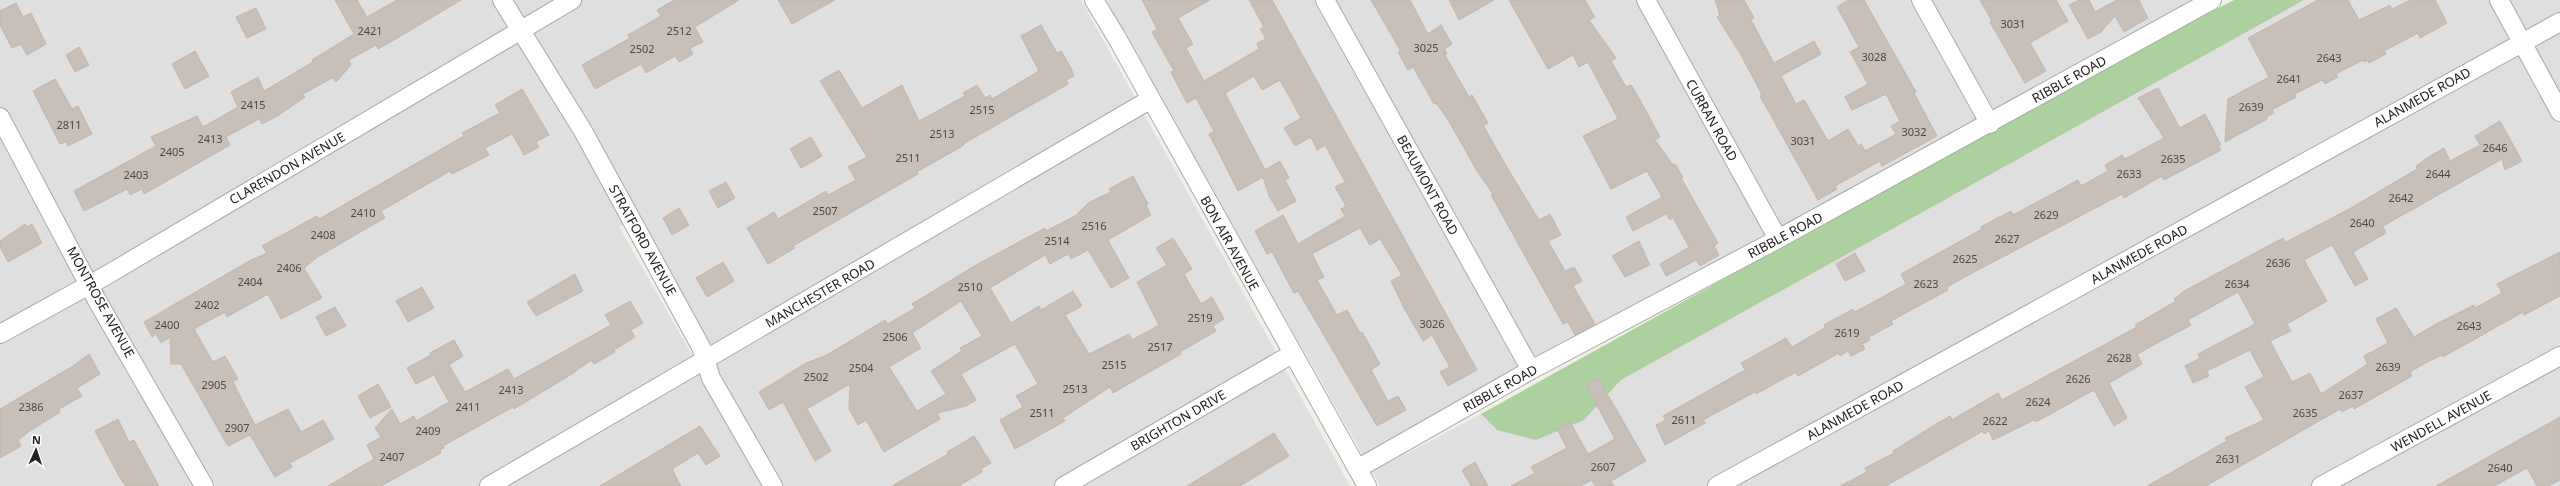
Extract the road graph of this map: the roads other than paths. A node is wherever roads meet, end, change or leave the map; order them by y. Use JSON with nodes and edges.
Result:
{"nodes":[{"id":1,"x":502,"y":0,"type":"edge"},
{"id":2,"x":572,"y":0,"type":"edge"},
{"id":3,"x":1094,"y":0,"type":"edge"},
{"id":4,"x":1326,"y":0,"type":"edge"},
{"id":5,"x":1646,"y":0,"type":"edge"},
{"id":6,"x":1921,"y":0,"type":"edge"},
{"id":7,"x":2499,"y":0,"type":"edge"},
{"id":8,"x":2203,"y":2,"type":"edge"},
{"id":9,"x":2560,"y":22,"type":"edge"},
{"id":10,"x":521,"y":30,"type":"junction"},
{"id":11,"x":2523,"y":42,"type":"junction"},
{"id":12,"x":1151,"y":99,"type":"junction"},
{"id":13,"x":2560,"y":112,"type":"edge"},
{"id":14,"x":0,"y":117,"type":"edge"},
{"id":15,"x":1990,"y":124,"type":"junction"},
{"id":16,"x":1778,"y":240,"type":"junction"},
{"id":17,"x":89,"y":283,"type":"junction"},
{"id":18,"x":0,"y":334,"type":"edge"},
{"id":19,"x":1292,"y":354,"type":"junction"},
{"id":20,"x":2560,"y":356,"type":"edge"},
{"id":21,"x":705,"y":359,"type":"junction"},
{"id":22,"x":1531,"y":370,"type":"junction"},
{"id":23,"x":1357,"y":469,"type":"junction"},
{"id":24,"x":204,"y":486,"type":"edge"},
{"id":25,"x":489,"y":486,"type":"edge"},
{"id":26,"x":773,"y":486,"type":"edge"},
{"id":27,"x":1064,"y":486,"type":"edge"},
{"id":28,"x":1367,"y":486,"type":"edge"},
{"id":29,"x":1717,"y":486,"type":"edge"},
{"id":30,"x":2321,"y":486,"type":"edge"}],
"edges":[{"from":1,"to":10,"type":"street","name":"STRATFORD AVENUE"},
{"from":2,"to":10,"type":"street","name":"CLARENDON AVENUE"},
{"from":3,"to":12,"type":"street","name":"BON AIR AVENUE"},
{"from":4,"to":22,"type":"street","name":"BEAUMONT ROAD"},
{"from":5,"to":16,"type":"street","name":"CURRAN ROAD"},
{"from":6,"to":15,"type":"street"},
{"from":7,"to":11,"type":"street"},
{"from":8,"to":15,"type":"street","name":"RIBBLE ROAD"},
{"from":9,"to":11,"type":"street","name":"ALANMEDE ROAD"},
{"from":10,"to":17,"type":"street","name":"CLARENDON AVENUE"},
{"from":10,"to":21,"type":"street","name":"STRATFORD AVENUE"},
{"from":11,"to":13,"type":"street"},
{"from":11,"to":29,"type":"street","name":"ALANMEDE ROAD"},
{"from":12,"to":19,"type":"street","name":"BON AIR AVENUE"},
{"from":12,"to":21,"type":"street","name":"MANCHESTER ROAD"},
{"from":14,"to":17,"type":"street","name":"MONTROSE AVENUE"},
{"from":15,"to":16,"type":"street","name":"RIBBLE ROAD"},
{"from":16,"to":22,"type":"street","name":"RIBBLE ROAD"},
{"from":17,"to":18,"type":"street","name":"CLARENDON AVENUE"},
{"from":17,"to":24,"type":"street","name":"MONTROSE AVENUE"},
{"from":19,"to":23,"type":"street","name":"BON AIR AVENUE"},
{"from":19,"to":27,"type":"street","name":"BRIGHTON DRIVE"},
{"from":20,"to":30,"type":"street","name":"WENDELL AVENUE"},
{"from":21,"to":25,"type":"street","name":"MANCHESTER ROAD"},
{"from":21,"to":26,"type":"street","name":"STRATFORD AVENUE"},
{"from":22,"to":23,"type":"street","name":"RIBBLE ROAD"},
{"from":23,"to":28,"type":"street","name":"BON AIR AVENUE"}]}
